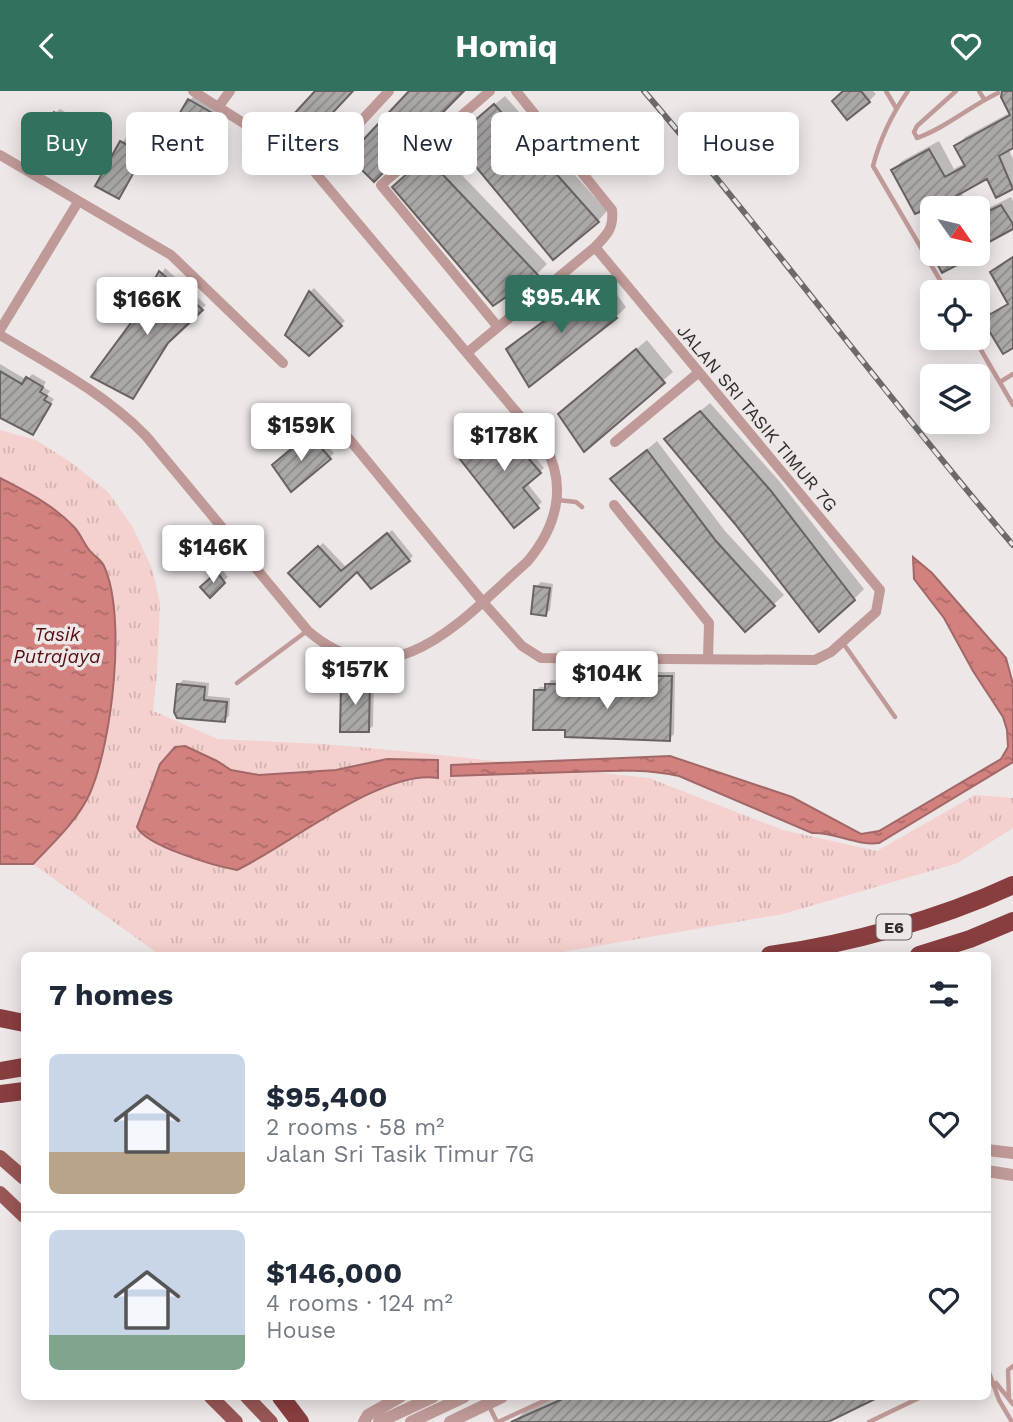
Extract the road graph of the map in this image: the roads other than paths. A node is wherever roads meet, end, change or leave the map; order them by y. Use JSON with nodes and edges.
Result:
{"nodes":[{"id":1,"x":193,"y":91,"type":"edge"},
{"id":2,"x":230,"y":91,"type":"edge"},
{"id":3,"x":389,"y":91,"type":"edge"},
{"id":4,"x":490,"y":91,"type":"edge"},
{"id":5,"x":516,"y":91,"type":"edge"},
{"id":6,"x":886,"y":91,"type":"edge"},
{"id":7,"x":908,"y":91,"type":"edge"},
{"id":8,"x":956,"y":91,"type":"edge"},
{"id":9,"x":979,"y":91,"type":"edge"},
{"id":10,"x":998,"y":93,"type":"dead end"},
{"id":11,"x":984,"y":99,"type":"junction"},
{"id":12,"x":219,"y":106,"type":"junction"},
{"id":13,"x":896,"y":108,"type":"junction"},
{"id":14,"x":364,"y":118,"type":"edge"},
{"id":15,"x":242,"y":121,"type":"edge"},
{"id":16,"x":0,"y":155,"type":"edge"},
{"id":17,"x":318,"y":175,"type":"edge"},
{"id":18,"x":78,"y":202,"type":"junction"},
{"id":19,"x":595,"y":247,"type":"junction"},
{"id":20,"x":940,"y":280,"type":"edge"},
{"id":21,"x":498,"y":327,"type":"junction"},
{"id":22,"x":0,"y":333,"type":"edge"},
{"id":23,"x":981,"y":350,"type":"edge"},
{"id":24,"x":468,"y":352,"type":"junction"},
{"id":25,"x":284,"y":363,"type":"dead end"},
{"id":26,"x":698,"y":373,"type":"junction"},
{"id":27,"x":1013,"y":374,"type":"edge"},
{"id":28,"x":1000,"y":382,"type":"junction"},
{"id":29,"x":1013,"y":405,"type":"edge"},
{"id":30,"x":340,"y":428,"type":"dead end"},
{"id":31,"x":615,"y":442,"type":"dead end"},
{"id":32,"x":558,"y":500,"type":"junction"},
{"id":33,"x":614,"y":505,"type":"dead end"},
{"id":34,"x":582,"y":507,"type":"dead end"},
{"id":35,"x":228,"y":535,"type":"junction"},
{"id":36,"x":191,"y":566,"type":"dead end"},
{"id":37,"x":482,"y":601,"type":"junction"},
{"id":38,"x":308,"y":631,"type":"junction"},
{"id":39,"x":842,"y":642,"type":"junction"},
{"id":40,"x":708,"y":659,"type":"junction"},
{"id":41,"x":237,"y":683,"type":"dead end"},
{"id":42,"x":895,"y":717,"type":"dead end"},
{"id":43,"x":1013,"y":885,"type":"edge"},
{"id":44,"x":1013,"y":921,"type":"edge"},
{"id":45,"x":785,"y":952,"type":"edge"},
{"id":46,"x":929,"y":952,"type":"edge"},
{"id":47,"x":0,"y":1018,"type":"edge"},
{"id":48,"x":21,"y":1022,"type":"edge"},
{"id":49,"x":21,"y":1068,"type":"edge"},
{"id":50,"x":0,"y":1071,"type":"edge"},
{"id":51,"x":21,"y":1091,"type":"edge"},
{"id":52,"x":0,"y":1094,"type":"edge"},
{"id":53,"x":1013,"y":1147,"type":"edge"},
{"id":54,"x":991,"y":1150,"type":"edge"},
{"id":55,"x":991,"y":1150,"type":"edge"},
{"id":56,"x":1013,"y":1153,"type":"edge"},
{"id":57,"x":0,"y":1157,"type":"edge"},
{"id":58,"x":991,"y":1171,"type":"edge"},
{"id":59,"x":1013,"y":1174,"type":"edge"},
{"id":60,"x":21,"y":1175,"type":"edge"},
{"id":61,"x":0,"y":1193,"type":"edge"},
{"id":62,"x":21,"y":1213,"type":"edge"},
{"id":63,"x":1013,"y":1366,"type":"edge"},
{"id":64,"x":991,"y":1376,"type":"edge"},
{"id":65,"x":993,"y":1380,"type":"junction"},
{"id":66,"x":212,"y":1400,"type":"edge"},
{"id":67,"x":213,"y":1400,"type":"edge"},
{"id":68,"x":250,"y":1400,"type":"edge"},
{"id":69,"x":283,"y":1400,"type":"edge"},
{"id":70,"x":395,"y":1400,"type":"edge"},
{"id":71,"x":427,"y":1400,"type":"edge"},
{"id":72,"x":458,"y":1400,"type":"edge"},
{"id":73,"x":495,"y":1400,"type":"edge"},
{"id":74,"x":545,"y":1400,"type":"edge"},
{"id":75,"x":915,"y":1400,"type":"edge"},
{"id":76,"x":1011,"y":1401,"type":"edge"},
{"id":77,"x":488,"y":1403,"type":"junction"},
{"id":78,"x":223,"y":1422,"type":"edge"},
{"id":79,"x":236,"y":1422,"type":"edge"},
{"id":80,"x":271,"y":1422,"type":"edge"},
{"id":81,"x":300,"y":1422,"type":"edge"},
{"id":82,"x":364,"y":1422,"type":"edge"},
{"id":83,"x":379,"y":1422,"type":"edge"},
{"id":84,"x":411,"y":1422,"type":"edge"},
{"id":85,"x":450,"y":1422,"type":"edge"},
{"id":86,"x":497,"y":1422,"type":"edge"},
{"id":87,"x":869,"y":1422,"type":"edge"},
{"id":88,"x":1012,"y":1422,"type":"edge"}],
"edges":[{"from":1,"to":12,"type":"street"},
{"from":2,"to":12,"type":"street"},
{"from":3,"to":14,"type":"street"},
{"from":4,"to":21,"type":"street"},
{"from":5,"to":19,"type":"street"},
{"from":6,"to":13,"type":"lane"},
{"from":7,"to":13,"type":"lane"},
{"from":8,"to":11,"type":"lane"},
{"from":9,"to":11,"type":"lane"},
{"from":10,"to":11,"type":"lane"},
{"from":12,"to":15,"type":"street"},
{"from":13,"to":20,"type":"lane"},
{"from":16,"to":18,"type":"street"},
{"from":17,"to":24,"type":"street"},
{"from":18,"to":22,"type":"street"},
{"from":18,"to":25,"type":"street"},
{"from":19,"to":21,"type":"street"},
{"from":19,"to":26,"type":"street","name":"JALAN SRI TASIK TIMUR 7G"},
{"from":21,"to":24,"type":"street"},
{"from":22,"to":35,"type":"street"},
{"from":23,"to":28,"type":"lane"},
{"from":24,"to":32,"type":"street"},
{"from":26,"to":31,"type":"street"},
{"from":26,"to":39,"type":"street","name":"JALAN SRI TASIK TIMUR 7G"},
{"from":27,"to":28,"type":"lane"},
{"from":28,"to":29,"type":"lane"},
{"from":30,"to":37,"type":"street"},
{"from":32,"to":34,"type":"lane"},
{"from":32,"to":37,"type":"street"},
{"from":33,"to":40,"type":"street"},
{"from":35,"to":36,"type":"lane"},
{"from":35,"to":38,"type":"street"},
{"from":37,"to":38,"type":"street"},
{"from":37,"to":40,"type":"street"},
{"from":38,"to":41,"type":"lane"},
{"from":39,"to":40,"type":"street"},
{"from":39,"to":42,"type":"lane"},
{"from":43,"to":45,"type":"highway","number":"E6"},
{"from":44,"to":46,"type":"highway","number":"E6"},
{"from":47,"to":48,"type":"highway"},
{"from":49,"to":50,"type":"highway"},
{"from":51,"to":52,"type":"highway"},
{"from":53,"to":54,"type":"lane"},
{"from":55,"to":56,"type":"street"},
{"from":57,"to":60,"type":"main road"},
{"from":58,"to":59,"type":"street"},
{"from":61,"to":62,"type":"main road"},
{"from":63,"to":76,"type":"lane"},
{"from":64,"to":65,"type":"lane"},
{"from":65,"to":76,"type":"lane"},
{"from":65,"to":88,"type":"lane"},
{"from":66,"to":78,"type":"main road"},
{"from":67,"to":79,"type":"main road"},
{"from":68,"to":80,"type":"main road"},
{"from":69,"to":81,"type":"highway"},
{"from":70,"to":82,"type":"street"},
{"from":71,"to":83,"type":"street"},
{"from":72,"to":84,"type":"street"},
{"from":73,"to":77,"type":"street"},
{"from":74,"to":86,"type":"lane"},
{"from":75,"to":87,"type":"lane"},
{"from":77,"to":85,"type":"street"},
{"from":77,"to":86,"type":"lane"}]}
